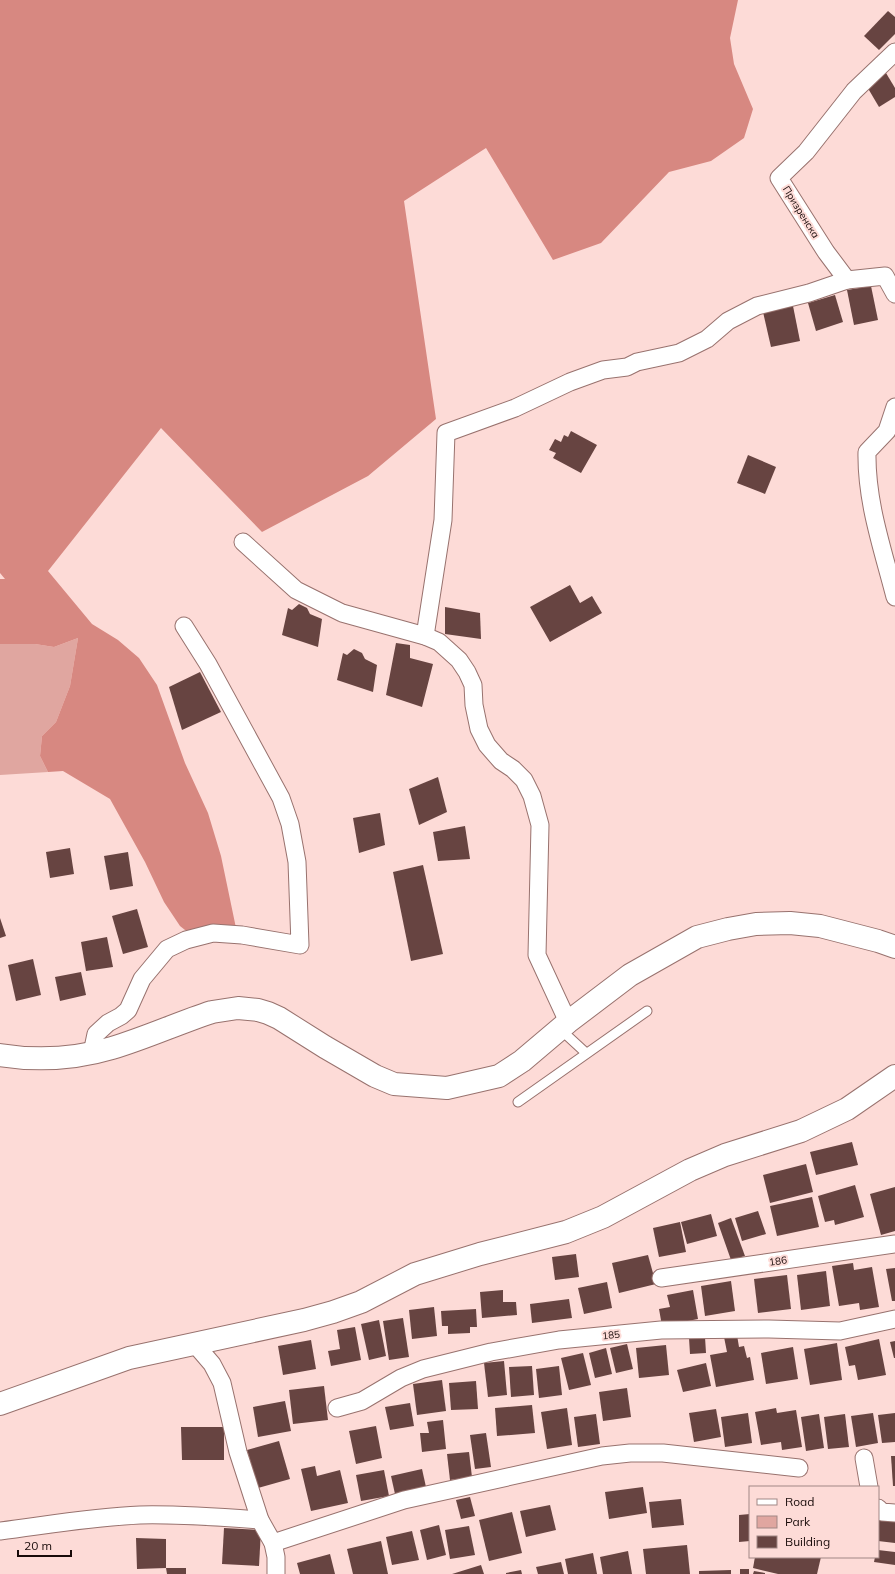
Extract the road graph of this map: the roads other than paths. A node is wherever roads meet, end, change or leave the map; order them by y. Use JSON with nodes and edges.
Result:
{"nodes":[{"id":1,"x":895,"y":52,"type":"edge"},
{"id":2,"x":847,"y":280,"type":"junction"},
{"id":3,"x":895,"y":294,"type":"edge"},
{"id":4,"x":895,"y":407,"type":"edge"},
{"id":5,"x":243,"y":542,"type":"dead end"},
{"id":6,"x":895,"y":597,"type":"edge"},
{"id":7,"x":184,"y":626,"type":"dead end"},
{"id":8,"x":425,"y":636,"type":"junction"},
{"id":9,"x":895,"y":947,"type":"edge"},
{"id":10,"x":647,"y":1011,"type":"dead end"},
{"id":11,"x":564,"y":1026,"type":"junction"},
{"id":12,"x":92,"y":1053,"type":"junction"},
{"id":13,"x":586,"y":1053,"type":"junction"},
{"id":14,"x":0,"y":1055,"type":"edge"},
{"id":15,"x":895,"y":1076,"type":"edge"},
{"id":16,"x":518,"y":1102,"type":"dead end"},
{"id":17,"x":895,"y":1244,"type":"edge"},
{"id":18,"x":661,"y":1278,"type":"dead end"},
{"id":19,"x":895,"y":1319,"type":"edge"},
{"id":20,"x":194,"y":1343,"type":"junction"},
{"id":21,"x":0,"y":1404,"type":"edge"},
{"id":22,"x":337,"y":1408,"type":"dead end"},
{"id":23,"x":864,"y":1458,"type":"dead end"},
{"id":24,"x":799,"y":1468,"type":"dead end"},
{"id":25,"x":869,"y":1486,"type":"edge"},
{"id":26,"x":879,"y":1509,"type":"edge"},
{"id":27,"x":895,"y":1513,"type":"edge"},
{"id":28,"x":260,"y":1520,"type":"junction"},
{"id":29,"x":0,"y":1531,"type":"edge"},
{"id":30,"x":273,"y":1543,"type":"junction"},
{"id":31,"x":276,"y":1574,"type":"edge"}],
"edges":[{"from":1,"to":2,"type":"street","name":"Призренска"},
{"from":2,"to":3,"type":"street"},
{"from":2,"to":8,"type":"street"},
{"from":4,"to":6,"type":"street"},
{"from":5,"to":8,"type":"street"},
{"from":7,"to":12,"type":"street"},
{"from":8,"to":11,"type":"street"},
{"from":9,"to":11,"type":"main road"},
{"from":10,"to":13,"type":"lane"},
{"from":11,"to":12,"type":"main road"},
{"from":11,"to":13,"type":"lane"},
{"from":12,"to":14,"type":"main road"},
{"from":13,"to":16,"type":"lane"},
{"from":15,"to":20,"type":"main road"},
{"from":17,"to":18,"type":"street","name":"186"},
{"from":19,"to":22,"type":"street","name":"185"},
{"from":20,"to":21,"type":"main road"},
{"from":20,"to":28,"type":"street"},
{"from":23,"to":25,"type":"street"},
{"from":24,"to":30,"type":"street"},
{"from":26,"to":27,"type":"street"},
{"from":28,"to":29,"type":"street"},
{"from":28,"to":30,"type":"street"},
{"from":30,"to":31,"type":"street"}]}
